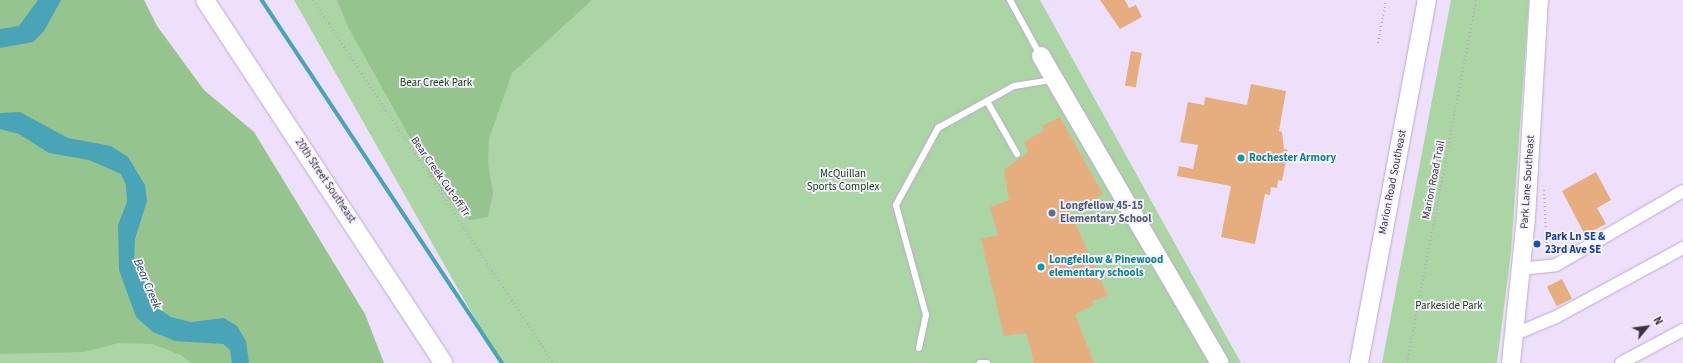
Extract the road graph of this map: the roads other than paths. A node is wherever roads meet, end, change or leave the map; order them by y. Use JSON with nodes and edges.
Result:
{"nodes":[{"id":1,"x":205,"y":0,"type":"edge"},
{"id":2,"x":1010,"y":0,"type":"edge"},
{"id":3,"x":1427,"y":0,"type":"edge"},
{"id":4,"x":1539,"y":0,"type":"edge"},
{"id":5,"x":1041,"y":56,"type":"joint"},
{"id":6,"x":1055,"y":80,"type":"junction"},
{"id":7,"x":987,"y":101,"type":"junction"},
{"id":8,"x":1017,"y":154,"type":"dead end"},
{"id":9,"x":1683,"y":191,"type":"edge"},
{"id":10,"x":1683,"y":248,"type":"edge"},
{"id":11,"x":1520,"y":268,"type":"junction"},
{"id":12,"x":1683,"y":330,"type":"edge"},
{"id":13,"x":1513,"y":335,"type":"junction"},
{"id":14,"x":920,"y":348,"type":"dead end"},
{"id":15,"x":443,"y":363,"type":"edge"},
{"id":16,"x":980,"y":363,"type":"edge"},
{"id":17,"x":987,"y":363,"type":"edge"},
{"id":18,"x":1220,"y":363,"type":"edge"},
{"id":19,"x":1359,"y":363,"type":"edge"},
{"id":20,"x":1510,"y":363,"type":"edge"},
{"id":21,"x":1621,"y":363,"type":"edge"}],
"edges":[{"from":1,"to":15,"type":"street","name":"20th Street Southeast"},
{"from":2,"to":5,"type":"lane"},
{"from":3,"to":19,"type":"street","name":"Marion Road Southeast"},
{"from":4,"to":11,"type":"street","name":"Park Lane Southeast"},
{"from":5,"to":6,"type":"street"},
{"from":6,"to":7,"type":"lane"},
{"from":6,"to":18,"type":"street"},
{"from":7,"to":8,"type":"lane"},
{"from":7,"to":14,"type":"lane"},
{"from":9,"to":11,"type":"street"},
{"from":10,"to":13,"type":"street"},
{"from":11,"to":13,"type":"street","name":"Park Lane Southeast"},
{"from":12,"to":21,"type":"street"},
{"from":13,"to":20,"type":"street","name":"Park Lane Southeast"},
{"from":16,"to":17,"type":"lane"}]}
